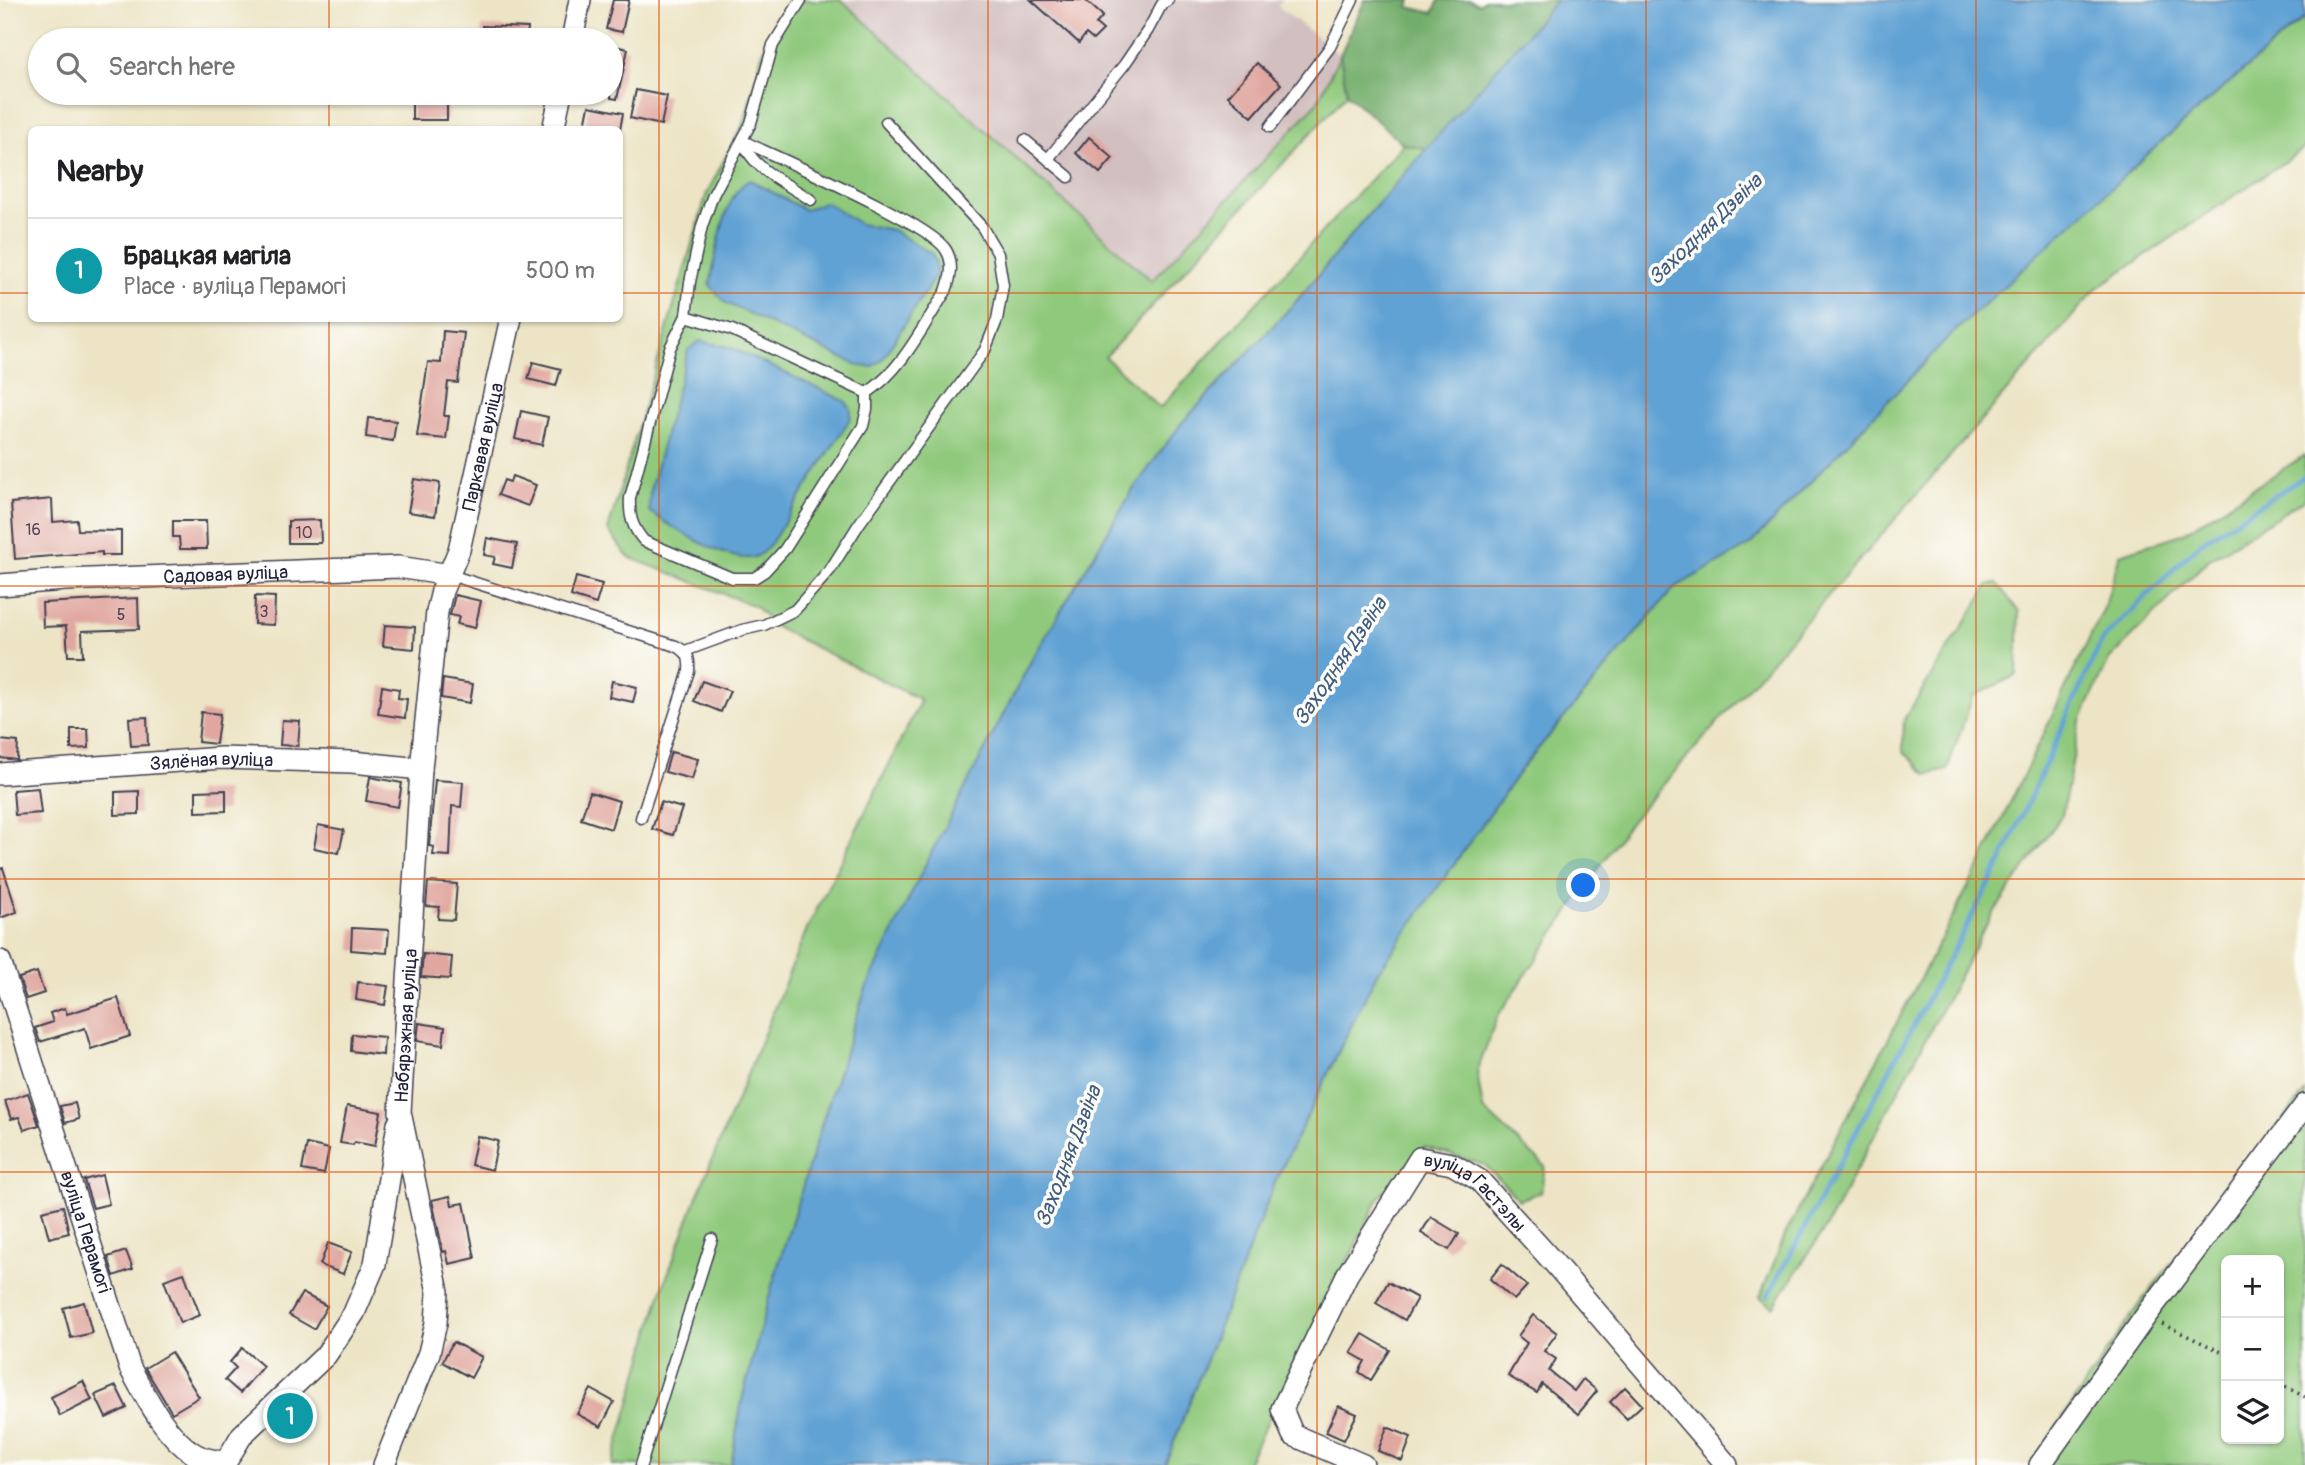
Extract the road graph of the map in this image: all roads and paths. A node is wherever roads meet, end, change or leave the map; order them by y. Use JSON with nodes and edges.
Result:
{"nodes":[{"id":1,"x":580,"y":0,"type":"edge"},
{"id":2,"x":801,"y":0,"type":"edge"},
{"id":3,"x":1353,"y":0,"type":"edge"},
{"id":4,"x":1162,"y":1,"type":"edge"},
{"id":5,"x":574,"y":28,"type":"edge"},
{"id":6,"x":558,"y":105,"type":"edge"},
{"id":7,"x":886,"y":122,"type":"dead end"},
{"id":8,"x":554,"y":126,"type":"edge"},
{"id":9,"x":1270,"y":127,"type":"dead end"},
{"id":10,"x":1025,"y":140,"type":"dead end"},
{"id":11,"x":743,"y":141,"type":"junction"},
{"id":12,"x":1048,"y":159,"type":"junction"},
{"id":13,"x":1069,"y":177,"type":"dead end"},
{"id":14,"x":811,"y":200,"type":"dead end"},
{"id":15,"x":686,"y":316,"type":"junction"},
{"id":16,"x":509,"y":322,"type":"edge"},
{"id":17,"x":867,"y":393,"type":"junction"},
{"id":18,"x":450,"y":575,"type":"junction"},
{"id":19,"x":0,"y":585,"type":"edge"},
{"id":20,"x":685,"y":651,"type":"junction"},
{"id":21,"x":421,"y":769,"type":"junction"},
{"id":22,"x":0,"y":774,"type":"edge"},
{"id":23,"x":641,"y":818,"type":"dead end"},
{"id":24,"x":0,"y":961,"type":"edge"},
{"id":25,"x":2305,"y":1105,"type":"edge"},
{"id":26,"x":400,"y":1112,"type":"junction"},
{"id":27,"x":712,"y":1239,"type":"dead end"},
{"id":28,"x":2145,"y":1317,"type":"junction"},
{"id":29,"x":2221,"y":1352,"type":"edge"},
{"id":30,"x":2284,"y":1386,"type":"edge"},
{"id":31,"x":2305,"y":1397,"type":"edge"},
{"id":32,"x":224,"y":1464,"type":"edge"},
{"id":33,"x":384,"y":1465,"type":"edge"},
{"id":34,"x":640,"y":1465,"type":"edge"},
{"id":35,"x":1363,"y":1465,"type":"edge"},
{"id":36,"x":1727,"y":1465,"type":"edge"},
{"id":37,"x":2040,"y":1465,"type":"edge"}],
"edges":[{"from":1,"to":5,"type":"street"},
{"from":2,"to":11,"type":"lane"},
{"from":3,"to":9,"type":"lane"},
{"from":4,"to":12,"type":"lane"},
{"from":6,"to":8,"type":"street"},
{"from":7,"to":20,"type":"lane"},
{"from":10,"to":12,"type":"lane"},
{"from":11,"to":14,"type":"lane"},
{"from":11,"to":15,"type":"lane"},
{"from":11,"to":17,"type":"lane"},
{"from":12,"to":13,"type":"lane"},
{"from":15,"to":17,"type":"lane"},
{"from":15,"to":17,"type":"lane"},
{"from":16,"to":18,"type":"street","name":"Паркавая вуліца"},
{"from":18,"to":19,"type":"street","name":"Садовая вуліца"},
{"from":18,"to":20,"type":"lane"},
{"from":18,"to":21,"type":"street","name":"Набярэжная вуліца"},
{"from":20,"to":23,"type":"lane"},
{"from":21,"to":22,"type":"street","name":"Зялёная вуліца"},
{"from":21,"to":26,"type":"street","name":"Набярэжная вуліца"},
{"from":24,"to":32,"type":"street","name":"вуліца Перамогі"},
{"from":25,"to":28,"type":"street"},
{"from":26,"to":32,"type":"street"},
{"from":26,"to":33,"type":"street","name":"Набярэжная вуліца"},
{"from":27,"to":34,"type":"lane"},
{"from":28,"to":29,"type":"path"},
{"from":28,"to":37,"type":"street"},
{"from":30,"to":31,"type":"path"},
{"from":35,"to":36,"type":"street","name":"вуліца Гастэлы"}]}
